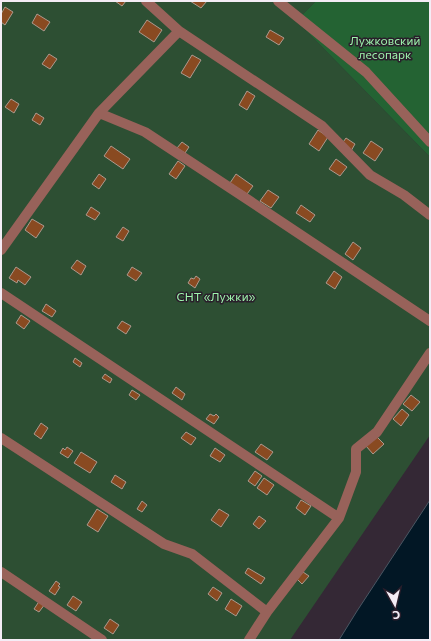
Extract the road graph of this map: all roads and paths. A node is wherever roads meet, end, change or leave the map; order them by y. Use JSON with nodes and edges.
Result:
{"nodes":[{"id":1,"x":146,"y":1,"type":"edge"},
{"id":2,"x":278,"y":1,"type":"edge"},
{"id":3,"x":179,"y":31,"type":"junction"},
{"id":4,"x":99,"y":113,"type":"junction"},
{"id":5,"x":430,"y":142,"type":"edge"},
{"id":6,"x":430,"y":215,"type":"edge"},
{"id":7,"x":1,"y":250,"type":"edge"},
{"id":8,"x":1,"y":292,"type":"edge"},
{"id":9,"x":430,"y":321,"type":"edge"},
{"id":10,"x":430,"y":354,"type":"edge"},
{"id":11,"x":1,"y":438,"type":"edge"},
{"id":12,"x":339,"y":518,"type":"junction"},
{"id":13,"x":1,"y":572,"type":"edge"},
{"id":14,"x":267,"y":612,"type":"junction"},
{"id":15,"x":102,"y":640,"type":"edge"},
{"id":16,"x":249,"y":640,"type":"edge"}],
"edges":[{"from":1,"to":3,"type":"lane"},
{"from":2,"to":5,"type":"lane"},
{"from":3,"to":4,"type":"lane"},
{"from":3,"to":6,"type":"lane"},
{"from":4,"to":7,"type":"lane"},
{"from":4,"to":9,"type":"lane"},
{"from":8,"to":12,"type":"lane"},
{"from":10,"to":12,"type":"lane"},
{"from":11,"to":14,"type":"lane"},
{"from":12,"to":14,"type":"lane"},
{"from":13,"to":15,"type":"lane"},
{"from":14,"to":16,"type":"lane"}]}
